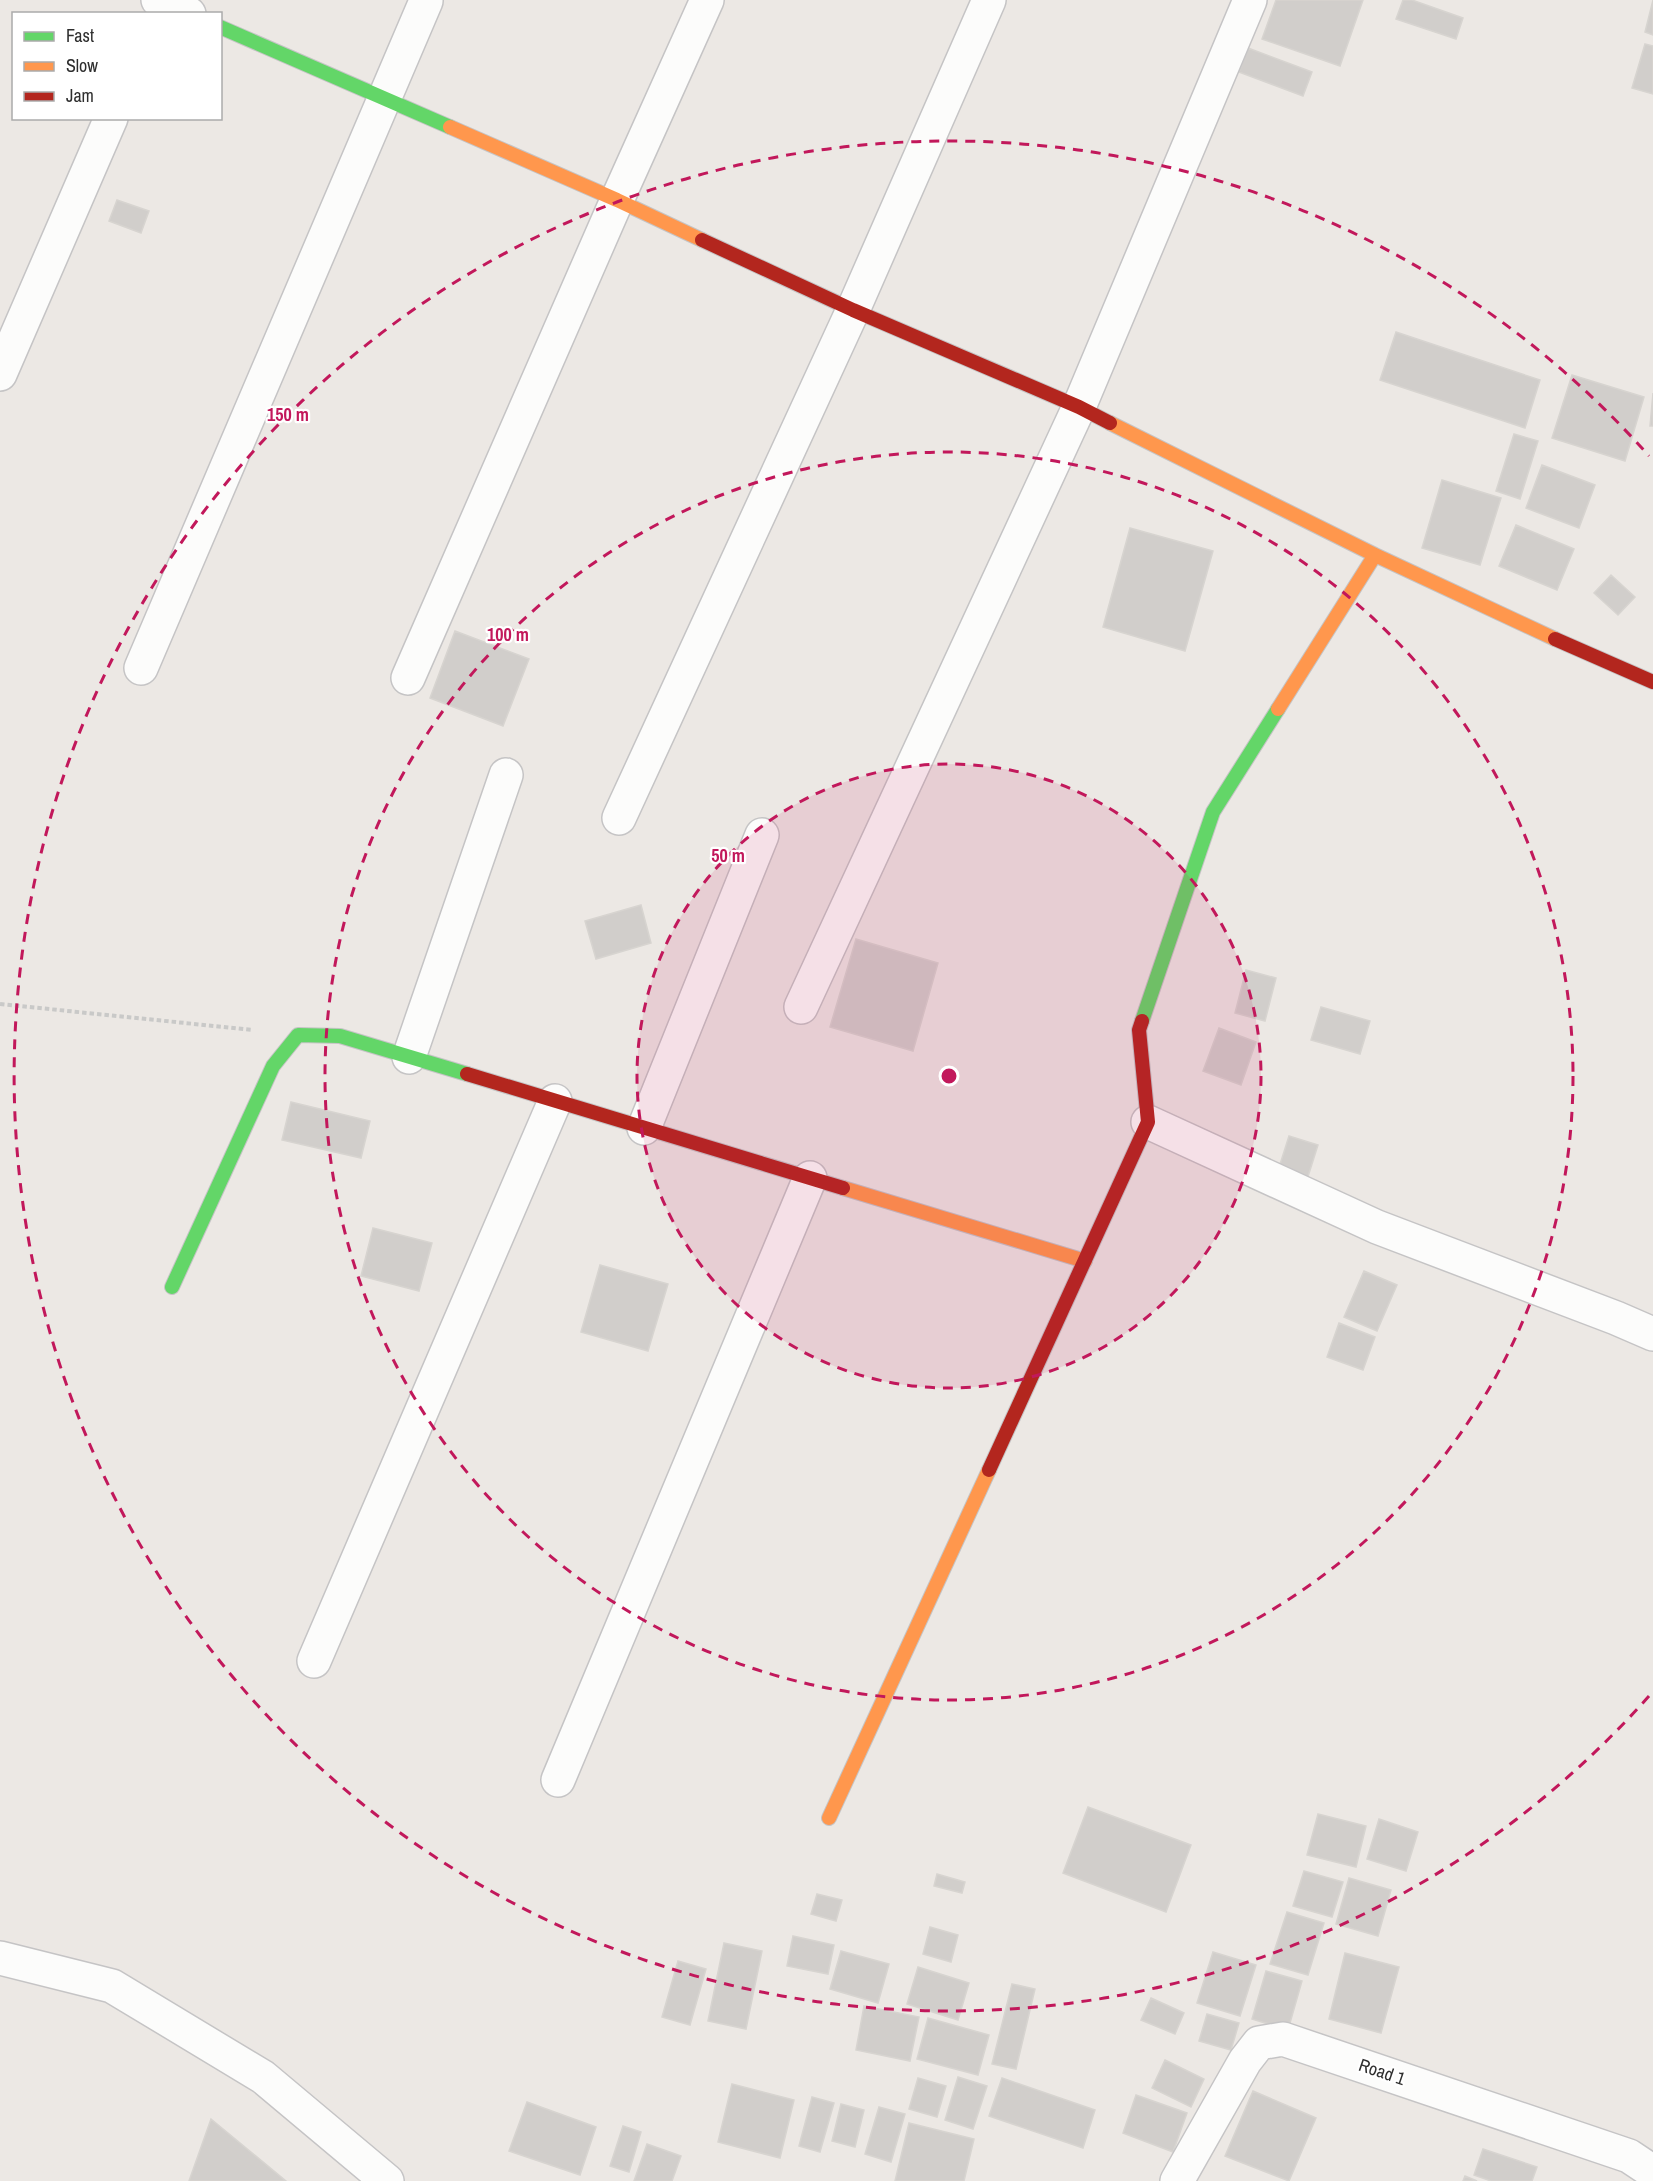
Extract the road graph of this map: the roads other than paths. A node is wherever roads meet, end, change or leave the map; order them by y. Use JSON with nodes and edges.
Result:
{"nodes":[{"id":1,"x":707,"y":0,"type":"edge"},
{"id":2,"x":989,"y":0,"type":"edge"},
{"id":3,"x":1250,"y":0,"type":"edge"},
{"id":4,"x":426,"y":1,"type":"edge"},
{"id":5,"x":222,"y":28,"type":"edge"},
{"id":6,"x":385,"y":99,"type":"junction"},
{"id":7,"x":110,"y":120,"type":"edge"},
{"id":8,"x":617,"y":200,"type":"junction"},
{"id":9,"x":854,"y":310,"type":"junction"},
{"id":10,"x":0,"y":374,"type":"edge"},
{"id":11,"x":1079,"y":407,"type":"junction"},
{"id":12,"x":1375,"y":555,"type":"junction"},
{"id":13,"x":141,"y":669,"type":"dead end"},
{"id":14,"x":408,"y":678,"type":"dead end"},
{"id":15,"x":1653,"y":682,"type":"edge"},
{"id":16,"x":506,"y":775,"type":"dead end"},
{"id":17,"x":619,"y":818,"type":"dead end"},
{"id":18,"x":762,"y":835,"type":"dead end"},
{"id":19,"x":801,"y":1007,"type":"dead end"},
{"id":20,"x":410,"y":1057,"type":"junction"},
{"id":21,"x":555,"y":1101,"type":"junction"},
{"id":22,"x":1148,"y":1122,"type":"junction"},
{"id":23,"x":644,"y":1128,"type":"junction"},
{"id":24,"x":810,"y":1178,"type":"junction"},
{"id":25,"x":1085,"y":1261,"type":"junction"},
{"id":26,"x":172,"y":1287,"type":"dead end"},
{"id":27,"x":1653,"y":1335,"type":"edge"},
{"id":28,"x":314,"y":1661,"type":"dead end"},
{"id":29,"x":558,"y":1780,"type":"dead end"},
{"id":30,"x":829,"y":1818,"type":"dead end"},
{"id":31,"x":0,"y":1958,"type":"edge"},
{"id":32,"x":1653,"y":2172,"type":"edge"},
{"id":33,"x":387,"y":2181,"type":"edge"},
{"id":34,"x":1177,"y":2181,"type":"edge"}],
"edges":[{"from":1,"to":8,"type":"street"},
{"from":2,"to":9,"type":"street"},
{"from":3,"to":11,"type":"street"},
{"from":4,"to":6,"type":"street"},
{"from":5,"to":6,"type":"street"},
{"from":6,"to":8,"type":"street"},
{"from":6,"to":13,"type":"street"},
{"from":7,"to":10,"type":"street"},
{"from":8,"to":9,"type":"street"},
{"from":8,"to":14,"type":"street"},
{"from":9,"to":11,"type":"street"},
{"from":9,"to":17,"type":"street"},
{"from":11,"to":12,"type":"street"},
{"from":11,"to":19,"type":"street"},
{"from":12,"to":15,"type":"street"},
{"from":12,"to":22,"type":"street"},
{"from":16,"to":20,"type":"street"},
{"from":18,"to":23,"type":"street"},
{"from":20,"to":21,"type":"street"},
{"from":20,"to":26,"type":"street"},
{"from":21,"to":23,"type":"street"},
{"from":21,"to":28,"type":"street"},
{"from":22,"to":25,"type":"street"},
{"from":22,"to":27,"type":"street"},
{"from":23,"to":24,"type":"street"},
{"from":24,"to":25,"type":"street"},
{"from":24,"to":29,"type":"street"},
{"from":25,"to":30,"type":"street"},
{"from":31,"to":33,"type":"street"},
{"from":32,"to":34,"type":"street","name":"Road 1"}]}
